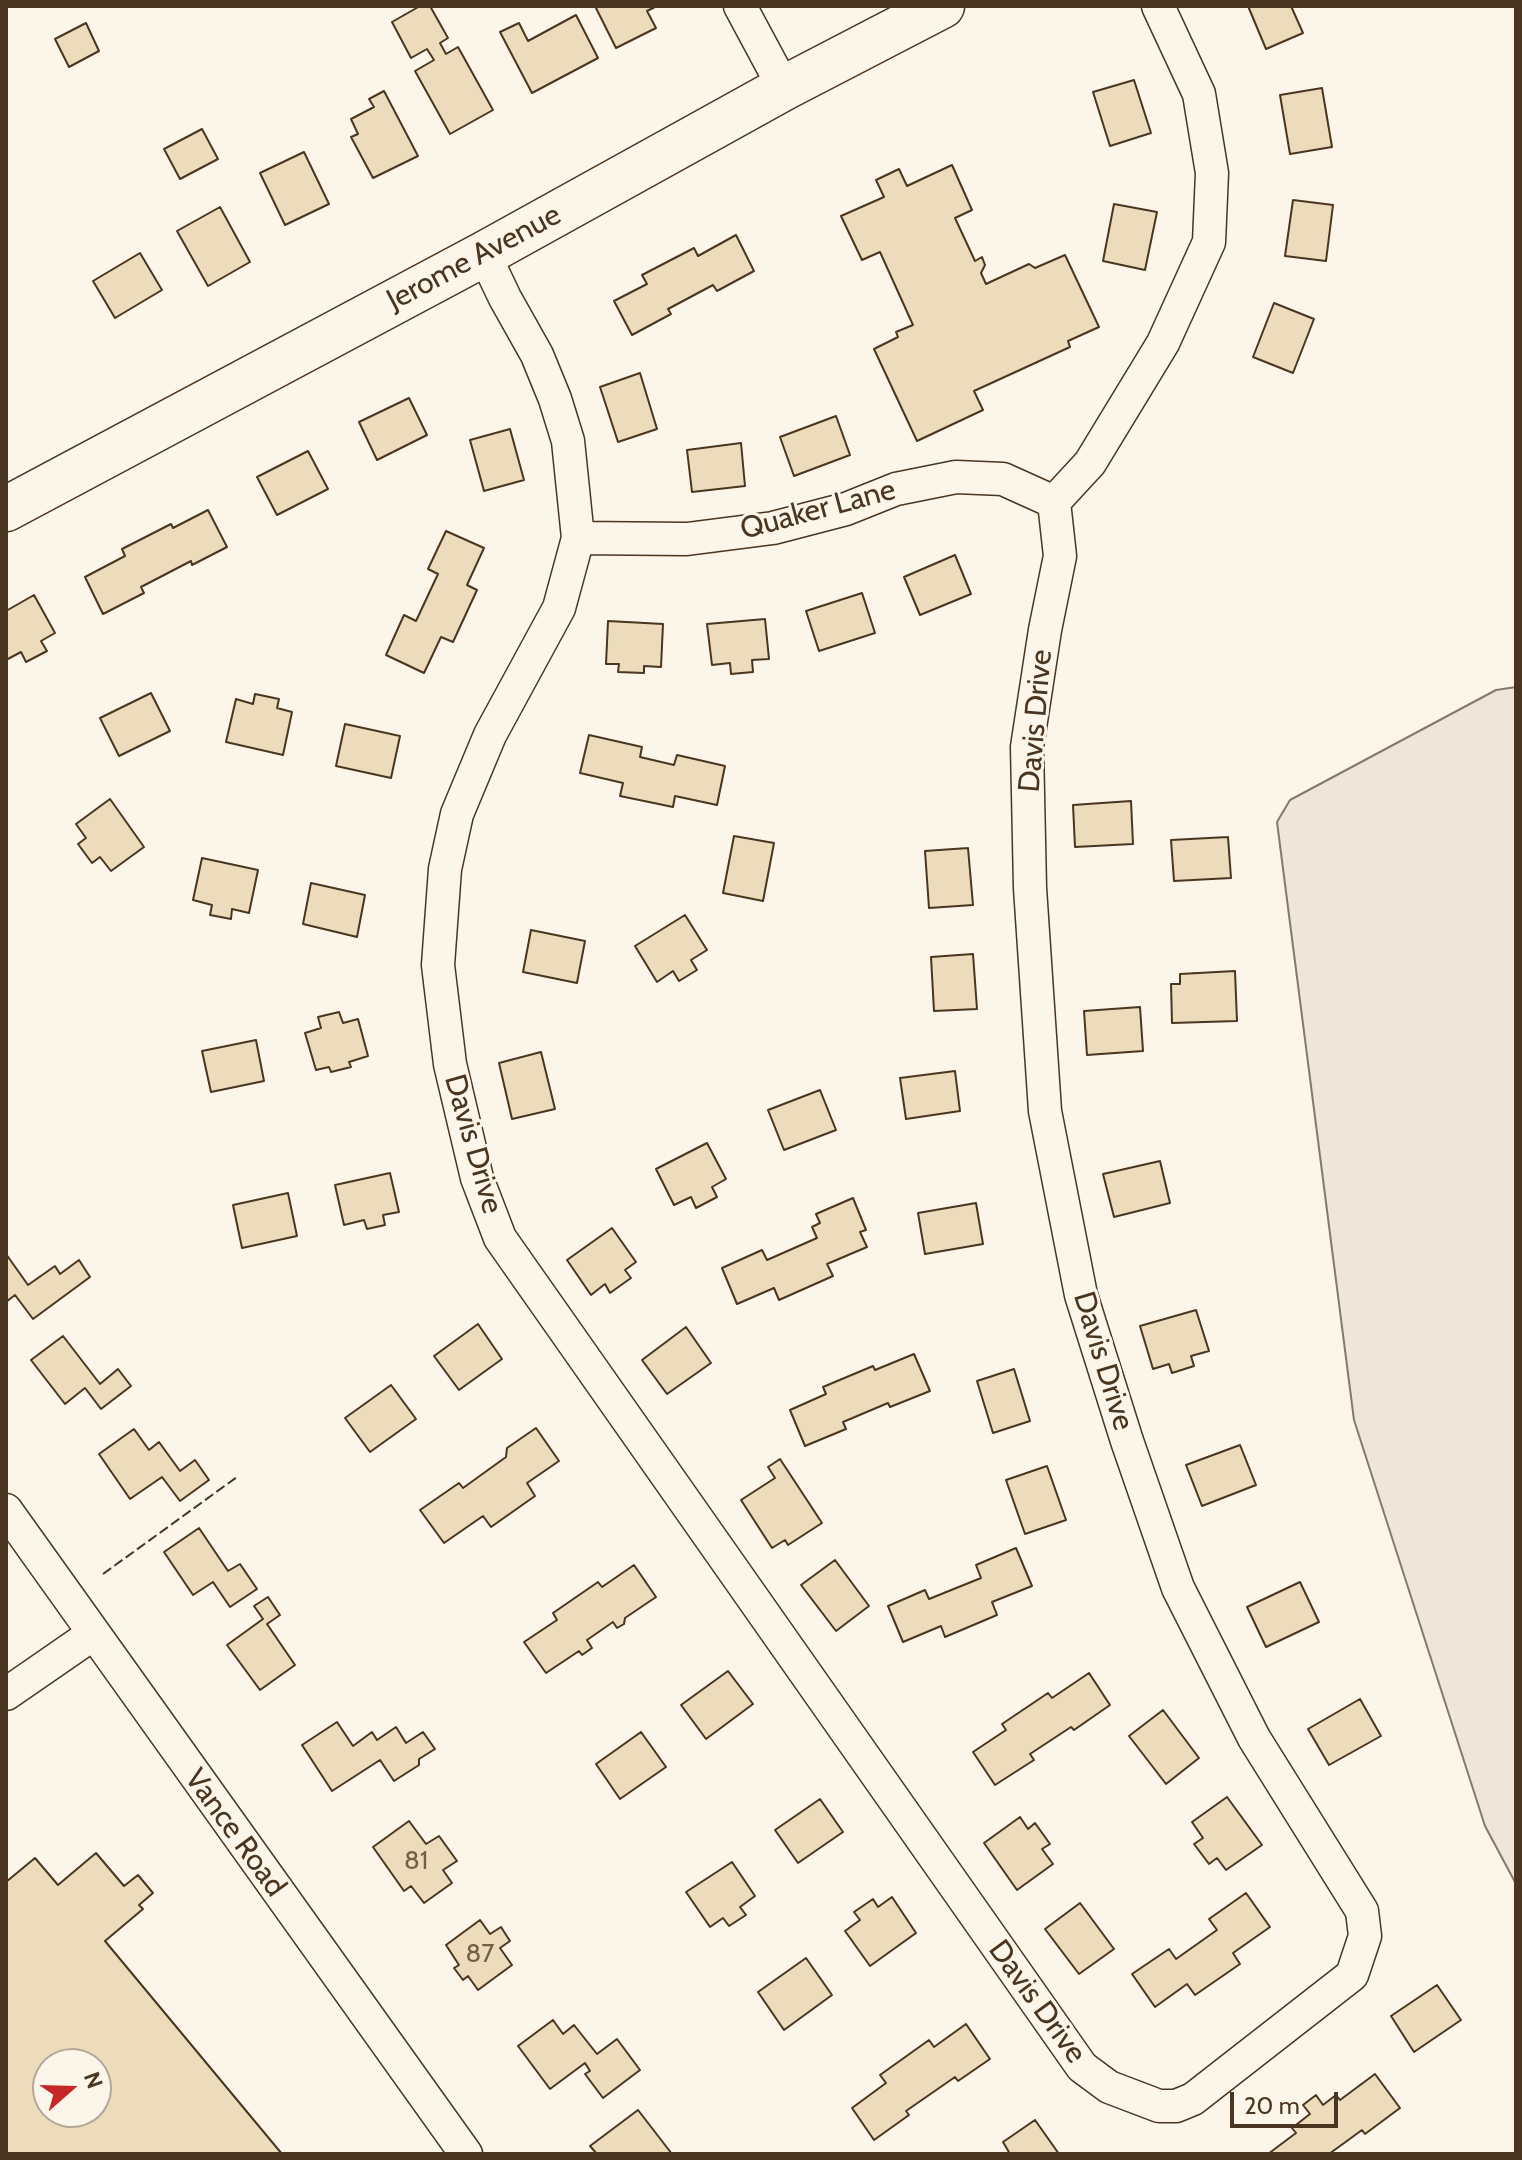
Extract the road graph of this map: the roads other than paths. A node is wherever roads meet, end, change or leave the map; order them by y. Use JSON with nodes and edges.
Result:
{"nodes":[{"id":1,"x":740,"y":6,"type":"edge"},
{"id":2,"x":942,"y":6,"type":"edge"},
{"id":3,"x":1158,"y":6,"type":"edge"},
{"id":4,"x":784,"y":88,"type":"junction"},
{"id":5,"x":484,"y":254,"type":"junction"},
{"id":6,"x":1054,"y":502,"type":"junction"},
{"id":7,"x":6,"y":509,"type":"edge"},
{"id":8,"x":578,"y":538,"type":"junction"},
{"id":9,"x":6,"y":1510,"type":"edge"},
{"id":10,"x":93,"y":1634,"type":"junction"},
{"id":11,"x":6,"y":1694,"type":"edge"},
{"id":12,"x":466,"y":2154,"type":"edge"}],
"edges":[{"from":1,"to":4,"type":"street"},
{"from":2,"to":4,"type":"main road","name":"Jerome Avenue"},
{"from":3,"to":6,"type":"street"},
{"from":4,"to":5,"type":"main road","name":"Jerome Avenue"},
{"from":5,"to":7,"type":"main road","name":"Jerome Avenue"},
{"from":5,"to":8,"type":"street","name":"Davis Drive"},
{"from":6,"to":8,"type":"street","name":"Quaker Lane"},
{"from":6,"to":8,"type":"street","name":"Davis Drive"},
{"from":9,"to":10,"type":"street","name":"Vance Road"},
{"from":10,"to":11,"type":"street"},
{"from":10,"to":12,"type":"street","name":"Vance Road"}]}
